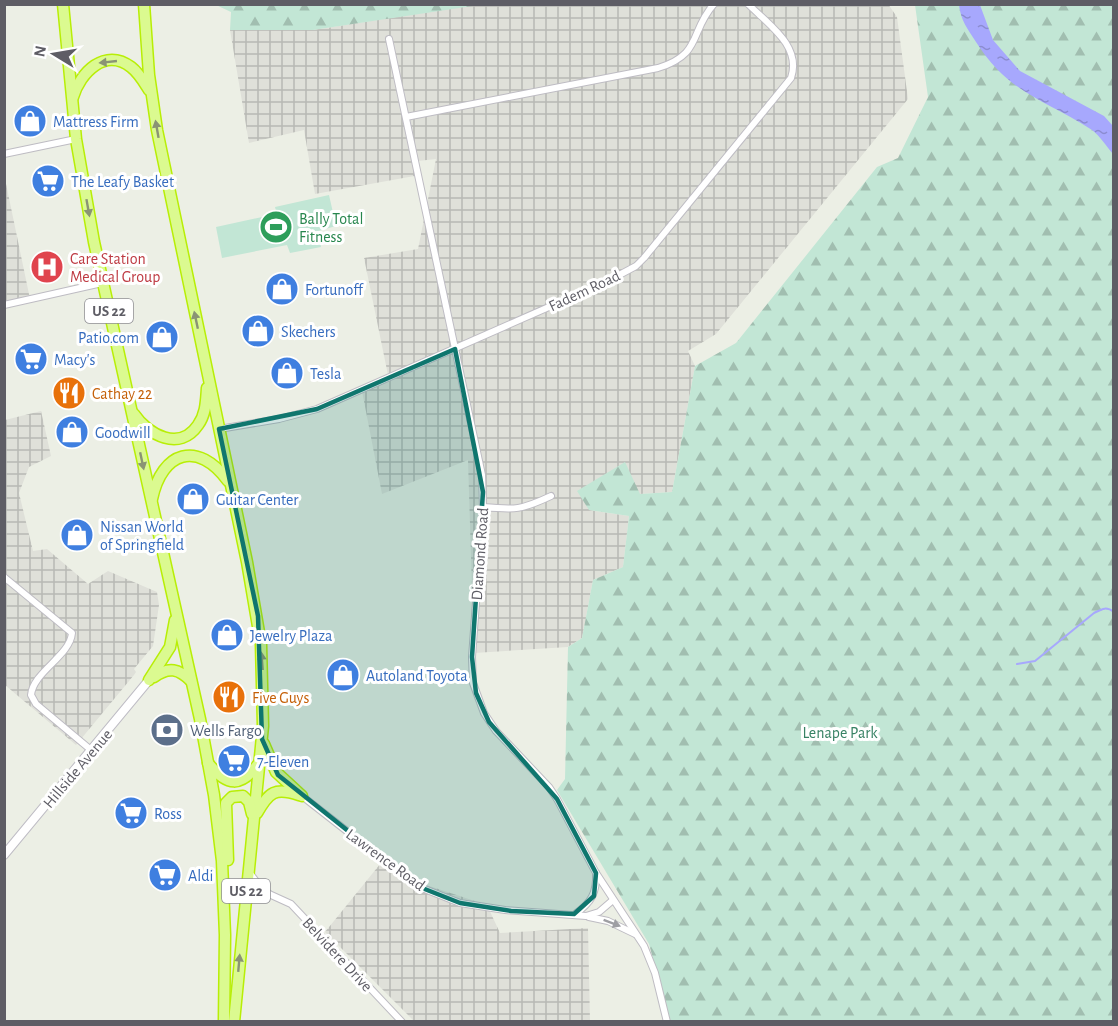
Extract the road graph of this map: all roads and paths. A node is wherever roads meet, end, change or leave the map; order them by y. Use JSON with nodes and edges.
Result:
{"nodes":[{"id":1,"x":63,"y":4,"type":"edge"},
{"id":2,"x":144,"y":4,"type":"edge"},
{"id":3,"x":714,"y":4,"type":"edge"},
{"id":4,"x":748,"y":4,"type":"edge"},
{"id":5,"x":389,"y":39,"type":"dead end"},
{"id":6,"x":151,"y":93,"type":"junction"},
{"id":7,"x":72,"y":101,"type":"junction"},
{"id":8,"x":406,"y":117,"type":"junction"},
{"id":9,"x":76,"y":139,"type":"junction"},
{"id":10,"x":4,"y":154,"type":"edge"},
{"id":11,"x":102,"y":283,"type":"junction"},
{"id":12,"x":4,"y":305,"type":"edge"},
{"id":13,"x":455,"y":349,"type":"junction"},
{"id":14,"x":208,"y":377,"type":"junction"},
{"id":15,"x":130,"y":409,"type":"junction"},
{"id":16,"x":219,"y":429,"type":"junction"},
{"id":17,"x":231,"y":486,"type":"junction"},
{"id":18,"x":551,"y":496,"type":"dead end"},
{"id":19,"x":151,"y":502,"type":"junction"},
{"id":20,"x":483,"y":507,"type":"junction"},
{"id":21,"x":4,"y":577,"type":"edge"},
{"id":22,"x":176,"y":614,"type":"junction"},
{"id":23,"x":149,"y":680,"type":"junction"},
{"id":24,"x":191,"y":681,"type":"junction"},
{"id":25,"x":262,"y":739,"type":"junction"},
{"id":26,"x":91,"y":750,"type":"junction"},
{"id":27,"x":261,"y":761,"type":"junction"},
{"id":28,"x":208,"y":763,"type":"junction"},
{"id":29,"x":302,"y":796,"type":"junction"},
{"id":30,"x":254,"y":820,"type":"junction"},
{"id":31,"x":4,"y":855,"type":"edge"},
{"id":32,"x":248,"y":870,"type":"junction"},
{"id":33,"x":596,"y":873,"type":"junction"},
{"id":34,"x":269,"y":894,"type":"junction"},
{"id":35,"x":613,"y":900,"type":"junction"},
{"id":36,"x":244,"y":904,"type":"junction"},
{"id":37,"x":224,"y":906,"type":"junction"},
{"id":38,"x":574,"y":914,"type":"junction"},
{"id":39,"x":585,"y":916,"type":"junction"},
{"id":40,"x":636,"y":935,"type":"junction"},
{"id":41,"x":224,"y":1022,"type":"edge"},
{"id":42,"x":234,"y":1022,"type":"edge"},
{"id":43,"x":402,"y":1022,"type":"edge"},
{"id":44,"x":667,"y":1022,"type":"edge"}],
"edges":[{"from":1,"to":7,"type":"highway","number":"US 22"},
{"from":2,"to":6,"type":"highway","number":"US 22"},
{"from":3,"to":8,"type":"street"},
{"from":4,"to":13,"type":"street","name":"Fadem Road"},
{"from":5,"to":8,"type":"street","name":"Diamond Road"},
{"from":6,"to":7,"type":"highway","one_way":true},
{"from":14,"to":6,"type":"highway","number":"US 22","one_way":true},
{"from":7,"to":9,"type":"highway","number":"US 22"},
{"from":8,"to":13,"type":"street","name":"Diamond Road"},
{"from":9,"to":10,"type":"street"},
{"from":9,"to":11,"type":"highway","number":"US 22","one_way":true},
{"from":11,"to":12,"type":"street"},
{"from":11,"to":15,"type":"highway","number":"US 22"},
{"from":13,"to":16,"type":"street","name":"Fadem Road"},
{"from":13,"to":20,"type":"street","name":"Diamond Road"},
{"from":14,"to":15,"type":"highway"},
{"from":14,"to":16,"type":"highway","number":"US 22"},
{"from":15,"to":19,"type":"highway","number":"US 22","one_way":true},
{"from":16,"to":17,"type":"highway","number":"US 22"},
{"from":17,"to":19,"type":"highway"},
{"from":25,"to":17,"type":"highway","number":"US 22","one_way":true},
{"from":18,"to":20,"type":"street"},
{"from":19,"to":22,"type":"highway","number":"US 22"},
{"from":20,"to":33,"type":"street","name":"Diamond Road"},
{"from":21,"to":26,"type":"street"},
{"from":22,"to":23,"type":"highway"},
{"from":22,"to":24,"type":"highway","number":"US 22"},
{"from":23,"to":24,"type":"highway"},
{"from":23,"to":26,"type":"street","name":"Hillside Avenue"},
{"from":24,"to":28,"type":"highway","number":"US 22"},
{"from":25,"to":27,"type":"highway","number":"US 22"},
{"from":25,"to":29,"type":"highway"},
{"from":26,"to":31,"type":"street","name":"Hillside Avenue"},
{"from":27,"to":28,"type":"highway"},
{"from":27,"to":30,"type":"highway","number":"US 22"},
{"from":28,"to":37,"type":"highway","number":"US 22"},
{"from":29,"to":30,"type":"highway"},
{"from":29,"to":38,"type":"street","name":"Lawrence Road"},
{"from":30,"to":32,"type":"highway","number":"US 22"},
{"from":30,"to":37,"type":"highway"},
{"from":32,"to":34,"type":"street","name":"Belvidere Drive"},
{"from":32,"to":36,"type":"highway","number":"US 22"},
{"from":33,"to":35,"type":"street","name":"Diamond Road"},
{"from":33,"to":38,"type":"street"},
{"from":34,"to":36,"type":"street"},
{"from":34,"to":43,"type":"street","name":"Belvidere Drive"},
{"from":35,"to":39,"type":"street"},
{"from":35,"to":40,"type":"street","name":"Diamond Road"},
{"from":42,"to":36,"type":"highway","number":"US 22","one_way":true},
{"from":37,"to":41,"type":"highway","number":"US 22"},
{"from":38,"to":39,"type":"street","name":"Lawrence Road"},
{"from":39,"to":40,"type":"street","name":"Lawrence Road","one_way":true},
{"from":40,"to":44,"type":"street","name":"Diamond Road"}]}
